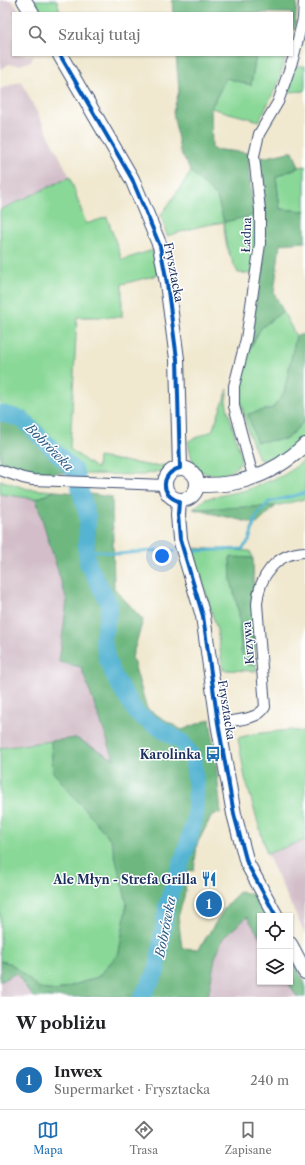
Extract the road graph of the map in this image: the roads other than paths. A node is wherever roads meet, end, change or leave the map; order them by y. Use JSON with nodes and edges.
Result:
{"nodes":[{"id":1,"x":24,"y":0,"type":"edge"},
{"id":2,"x":304,"y":0,"type":"edge"},
{"id":3,"x":31,"y":12,"type":"edge"},
{"id":4,"x":61,"y":56,"type":"edge"},
{"id":5,"x":305,"y":445,"type":"edge"},
{"id":6,"x":180,"y":468,"type":"junction"},
{"id":7,"x":0,"y":470,"type":"edge"},
{"id":8,"x":253,"y":476,"type":"junction"},
{"id":9,"x":165,"y":485,"type":"junction"},
{"id":10,"x":198,"y":485,"type":"junction"},
{"id":11,"x":180,"y":501,"type":"junction"},
{"id":12,"x":305,"y":552,"type":"edge"},
{"id":13,"x":218,"y":723,"type":"junction"},
{"id":14,"x":274,"y":913,"type":"edge"},
{"id":15,"x":293,"y":949,"type":"edge"},
{"id":16,"x":305,"y":972,"type":"edge"}],
"edges":[{"from":1,"to":3,"type":"street"},
{"from":2,"to":8,"type":"street","name":"Ładna"},
{"from":4,"to":6,"type":"street","name":"Frysztacka"},
{"from":5,"to":8,"type":"street"},
{"from":6,"to":9,"type":"street"},
{"from":6,"to":10,"type":"street"},
{"from":7,"to":9,"type":"street"},
{"from":8,"to":10,"type":"street"},
{"from":9,"to":11,"type":"street"},
{"from":10,"to":11,"type":"street"},
{"from":11,"to":13,"type":"street","name":"Frysztacka"},
{"from":12,"to":13,"type":"street","name":"Krzywa"},
{"from":13,"to":14,"type":"street","name":"Frysztacka"},
{"from":15,"to":16,"type":"street"}]}
